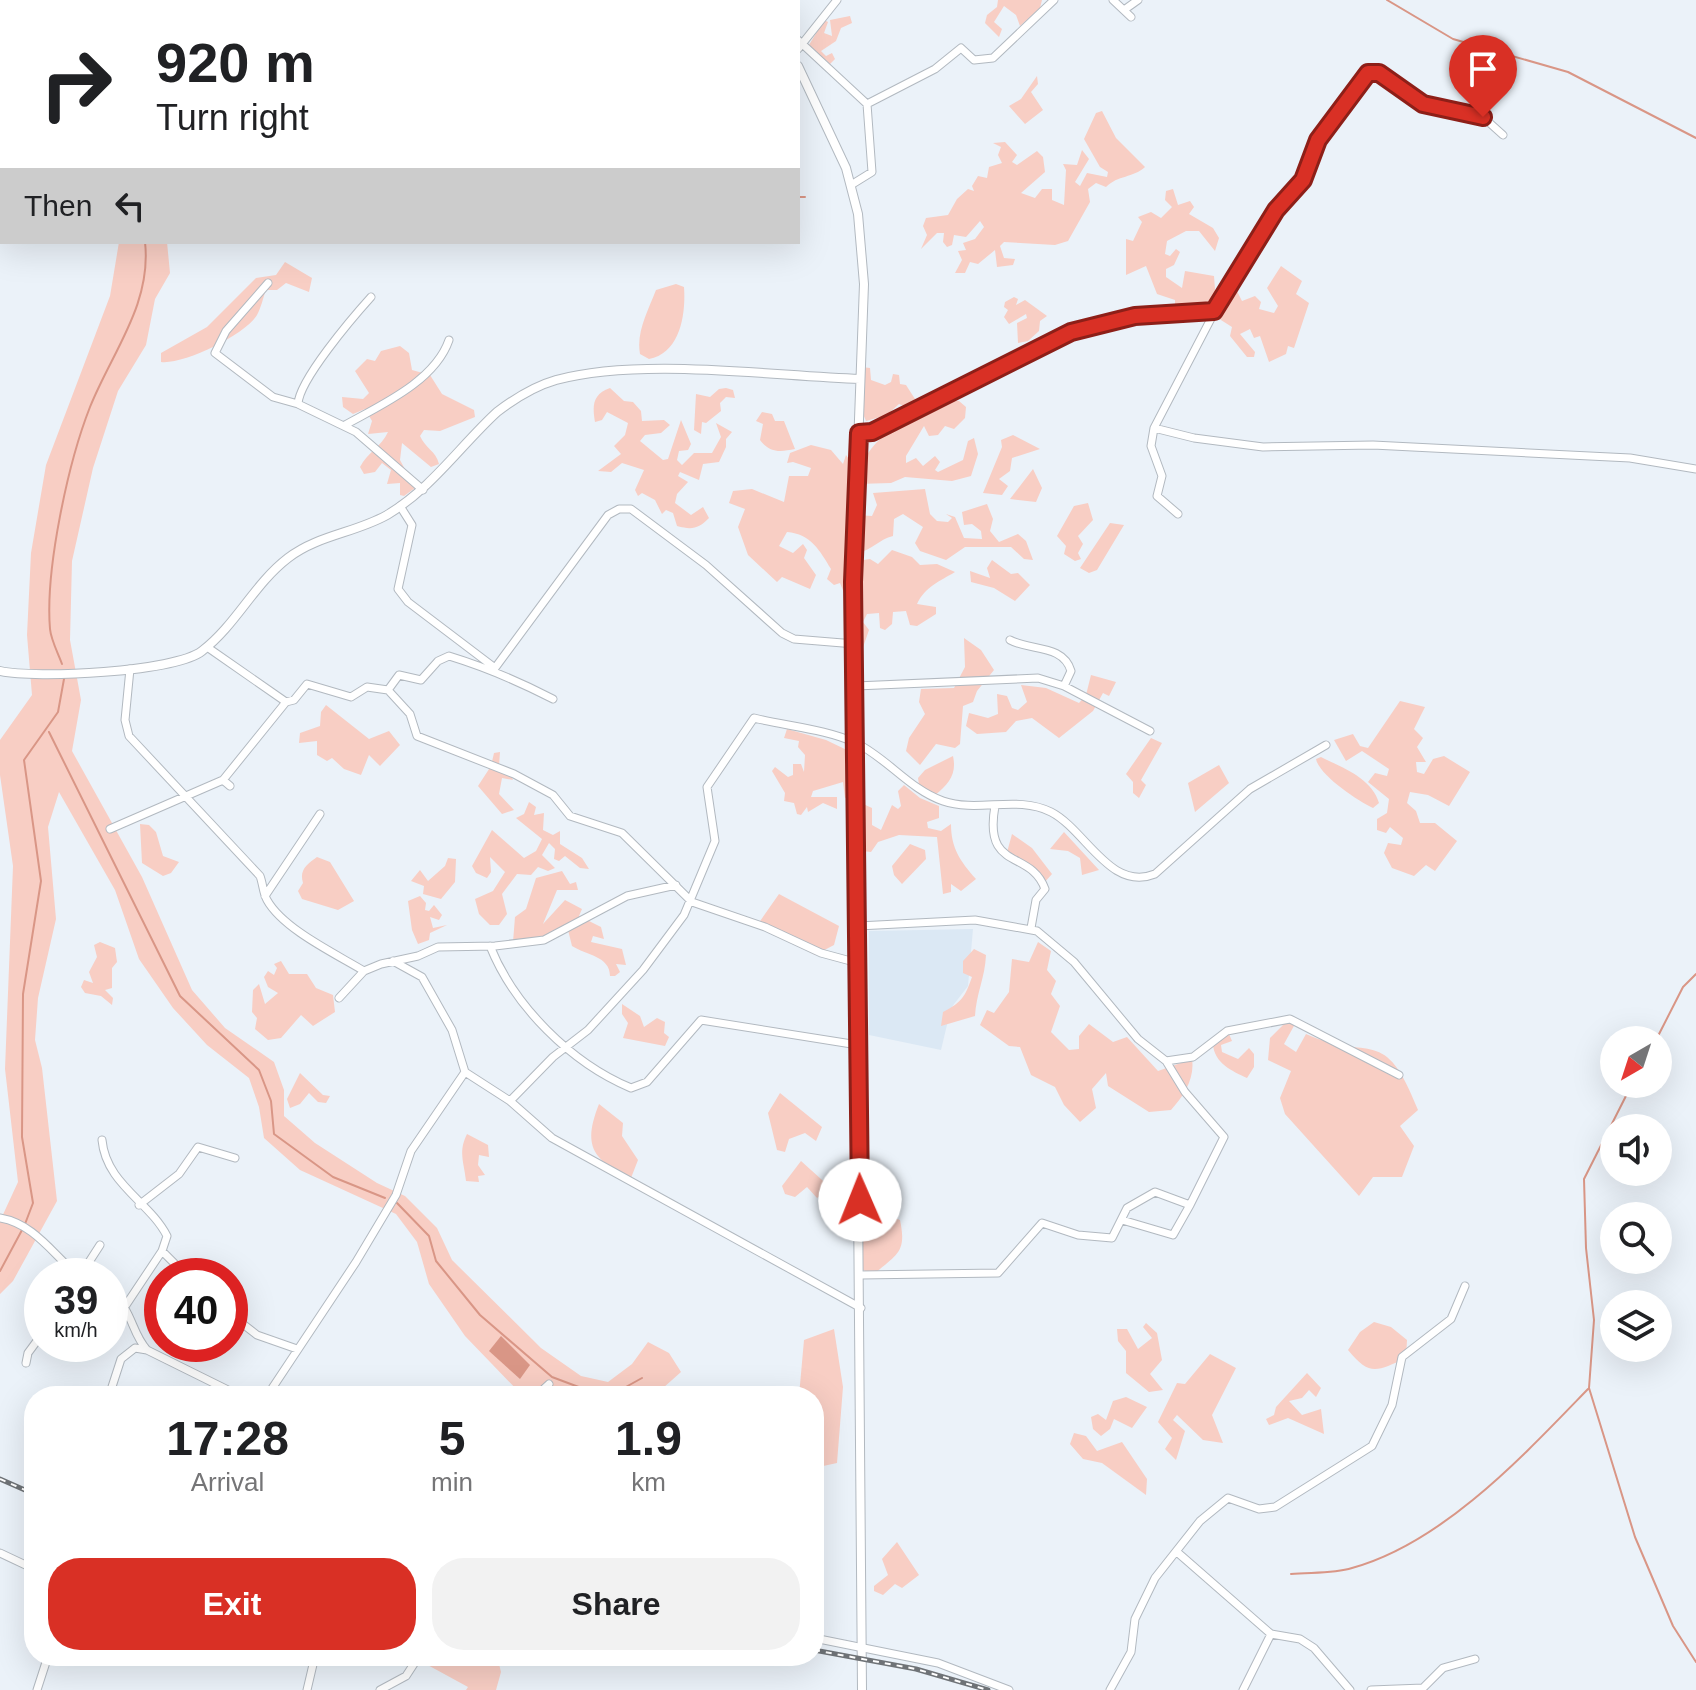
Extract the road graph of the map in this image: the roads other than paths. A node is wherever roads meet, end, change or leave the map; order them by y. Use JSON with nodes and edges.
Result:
{"nodes":[{"id":1,"x":837,"y":0,"type":"edge"},
{"id":2,"x":1054,"y":0,"type":"edge"},
{"id":3,"x":1113,"y":0,"type":"edge"},
{"id":4,"x":1138,"y":0,"type":"edge"},
{"id":5,"x":1124,"y":10,"type":"junction"},
{"id":6,"x":1131,"y":17,"type":"dead end"},
{"id":7,"x":800,"y":45,"type":"edge"},
{"id":8,"x":800,"y":70,"type":"edge"},
{"id":9,"x":867,"y":104,"type":"junction"},
{"id":10,"x":1503,"y":135,"type":"dead end"},
{"id":11,"x":851,"y":185,"type":"junction"},
{"id":12,"x":268,"y":283,"type":"dead end"},
{"id":13,"x":371,"y":297,"type":"dead end"},
{"id":14,"x":1214,"y":311,"type":"junction"},
{"id":15,"x":449,"y":340,"type":"dead end"},
{"id":16,"x":860,"y":379,"type":"junction"},
{"id":17,"x":298,"y":404,"type":"junction"},
{"id":18,"x":345,"y":425,"type":"junction"},
{"id":19,"x":1154,"y":428,"type":"junction"},
{"id":20,"x":859,"y":433,"type":"junction"},
{"id":21,"x":1696,"y":469,"type":"edge"},
{"id":22,"x":423,"y":490,"type":"junction"},
{"id":23,"x":400,"y":506,"type":"junction"},
{"id":24,"x":1178,"y":514,"type":"dead end"},
{"id":25,"x":1010,"y":640,"type":"dead end"},
{"id":26,"x":855,"y":644,"type":"junction"},
{"id":27,"x":207,"y":647,"type":"junction"},
{"id":28,"x":130,"y":669,"type":"junction"},
{"id":29,"x":0,"y":671,"type":"edge"},
{"id":30,"x":856,"y":686,"type":"junction"},
{"id":31,"x":1064,"y":686,"type":"junction"},
{"id":32,"x":388,"y":690,"type":"junction"},
{"id":33,"x":553,"y":699,"type":"dead end"},
{"id":34,"x":286,"y":702,"type":"junction"},
{"id":35,"x":1150,"y":731,"type":"dead end"},
{"id":36,"x":857,"y":743,"type":"junction"},
{"id":37,"x":1326,"y":745,"type":"dead end"},
{"id":38,"x":223,"y":780,"type":"junction"},
{"id":39,"x":230,"y":786,"type":"dead end"},
{"id":40,"x":187,"y":795,"type":"junction"},
{"id":41,"x":995,"y":806,"type":"junction"},
{"id":42,"x":320,"y":814,"type":"dead end"},
{"id":43,"x":110,"y":829,"type":"dead end"},
{"id":44,"x":676,"y":885,"type":"junction"},
{"id":45,"x":265,"y":896,"type":"junction"},
{"id":46,"x":692,"y":902,"type":"junction"},
{"id":47,"x":858,"y":926,"type":"junction"},
{"id":48,"x":1031,"y":928,"type":"junction"},
{"id":49,"x":490,"y":946,"type":"junction"},
{"id":50,"x":393,"y":961,"type":"junction"},
{"id":51,"x":858,"y":963,"type":"junction"},
{"id":52,"x":364,"y":971,"type":"junction"},
{"id":53,"x":339,"y":998,"type":"dead end"},
{"id":54,"x":858,"y":1045,"type":"junction"},
{"id":55,"x":566,"y":1047,"type":"junction"},
{"id":56,"x":1166,"y":1061,"type":"junction"},
{"id":57,"x":465,"y":1072,"type":"junction"},
{"id":58,"x":1399,"y":1075,"type":"dead end"},
{"id":59,"x":510,"y":1101,"type":"junction"},
{"id":60,"x":102,"y":1140,"type":"dead end"},
{"id":61,"x":235,"y":1158,"type":"dead end"},
{"id":62,"x":139,"y":1205,"type":"junction"},
{"id":63,"x":1190,"y":1205,"type":"junction"},
{"id":64,"x":0,"y":1218,"type":"edge"},
{"id":65,"x":1122,"y":1220,"type":"junction"},
{"id":66,"x":100,"y":1245,"type":"dead end"},
{"id":67,"x":162,"y":1251,"type":"junction"},
{"id":68,"x":60,"y":1258,"type":"edge"},
{"id":69,"x":91,"y":1258,"type":"edge"},
{"id":70,"x":169,"y":1258,"type":"edge"},
{"id":71,"x":861,"y":1275,"type":"junction"},
{"id":72,"x":1465,"y":1286,"type":"dead end"},
{"id":73,"x":128,"y":1302,"type":"edge"},
{"id":74,"x":861,"y":1308,"type":"junction"},
{"id":75,"x":128,"y":1310,"type":"edge"},
{"id":76,"x":248,"y":1328,"type":"edge"},
{"id":77,"x":135,"y":1329,"type":"junction"},
{"id":78,"x":144,"y":1345,"type":"edge"},
{"id":79,"x":128,"y":1348,"type":"edge"},
{"id":80,"x":297,"y":1349,"type":"junction"},
{"id":81,"x":123,"y":1362,"type":"edge"},
{"id":82,"x":171,"y":1362,"type":"edge"},
{"id":83,"x":113,"y":1386,"type":"edge"},
{"id":84,"x":220,"y":1386,"type":"edge"},
{"id":85,"x":273,"y":1386,"type":"edge"},
{"id":86,"x":1177,"y":1552,"type":"junction"},
{"id":87,"x":0,"y":1553,"type":"edge"},
{"id":88,"x":24,"y":1564,"type":"edge"},
{"id":89,"x":1271,"y":1634,"type":"junction"},
{"id":90,"x":824,"y":1640,"type":"edge"},
{"id":91,"x":863,"y":1647,"type":"junction"},
{"id":92,"x":1475,"y":1659,"type":"dead end"},
{"id":93,"x":45,"y":1666,"type":"edge"},
{"id":94,"x":313,"y":1666,"type":"edge"},
{"id":95,"x":412,"y":1666,"type":"edge"},
{"id":96,"x":37,"y":1690,"type":"edge"},
{"id":97,"x":307,"y":1690,"type":"edge"},
{"id":98,"x":380,"y":1690,"type":"edge"},
{"id":99,"x":862,"y":1690,"type":"edge"},
{"id":100,"x":1009,"y":1690,"type":"edge"},
{"id":101,"x":1110,"y":1690,"type":"edge"},
{"id":102,"x":1243,"y":1690,"type":"edge"},
{"id":103,"x":1350,"y":1690,"type":"edge"},
{"id":104,"x":1371,"y":1690,"type":"edge"}],
"edges":[{"from":1,"to":7,"type":"street"},
{"from":2,"to":9,"type":"street"},
{"from":3,"to":5,"type":"street"},
{"from":4,"to":5,"type":"street"},
{"from":5,"to":6,"type":"street"},
{"from":7,"to":9,"type":"street"},
{"from":8,"to":11,"type":"street"},
{"from":9,"to":11,"type":"street"},
{"from":10,"to":14,"type":"street"},
{"from":11,"to":16,"type":"street"},
{"from":12,"to":17,"type":"street"},
{"from":13,"to":17,"type":"street"},
{"from":14,"to":19,"type":"street"},
{"from":14,"to":20,"type":"street"},
{"from":15,"to":18,"type":"street"},
{"from":16,"to":20,"type":"street"},
{"from":16,"to":22,"type":"street"},
{"from":17,"to":18,"type":"street"},
{"from":18,"to":22,"type":"street"},
{"from":19,"to":21,"type":"street"},
{"from":19,"to":24,"type":"street"},
{"from":20,"to":26,"type":"street"},
{"from":22,"to":23,"type":"street"},
{"from":23,"to":26,"type":"street"},
{"from":23,"to":27,"type":"street"},
{"from":25,"to":31,"type":"street"},
{"from":26,"to":30,"type":"street"},
{"from":27,"to":28,"type":"street"},
{"from":27,"to":34,"type":"street"},
{"from":28,"to":29,"type":"street"},
{"from":28,"to":40,"type":"street"},
{"from":30,"to":31,"type":"street"},
{"from":30,"to":36,"type":"street"},
{"from":31,"to":35,"type":"street"},
{"from":32,"to":33,"type":"street"},
{"from":32,"to":34,"type":"street"},
{"from":32,"to":44,"type":"street"},
{"from":34,"to":38,"type":"street"},
{"from":36,"to":41,"type":"street"},
{"from":36,"to":46,"type":"street"},
{"from":36,"to":47,"type":"street"},
{"from":37,"to":41,"type":"street"},
{"from":38,"to":39,"type":"street"},
{"from":38,"to":40,"type":"street"},
{"from":40,"to":43,"type":"street"},
{"from":40,"to":45,"type":"street"},
{"from":41,"to":48,"type":"street"},
{"from":42,"to":45,"type":"street"},
{"from":44,"to":46,"type":"street"},
{"from":44,"to":49,"type":"street"},
{"from":45,"to":52,"type":"street"},
{"from":46,"to":51,"type":"street"},
{"from":46,"to":55,"type":"street"},
{"from":47,"to":48,"type":"street"},
{"from":47,"to":51,"type":"street"},
{"from":48,"to":56,"type":"street"},
{"from":49,"to":50,"type":"street"},
{"from":49,"to":55,"type":"street"},
{"from":50,"to":52,"type":"street"},
{"from":50,"to":57,"type":"street"},
{"from":51,"to":54,"type":"street"},
{"from":52,"to":53,"type":"street"},
{"from":54,"to":55,"type":"street"},
{"from":54,"to":71,"type":"street"},
{"from":55,"to":59,"type":"street"},
{"from":56,"to":58,"type":"street"},
{"from":56,"to":63,"type":"street"},
{"from":57,"to":59,"type":"street"},
{"from":57,"to":80,"type":"street"},
{"from":59,"to":74,"type":"street"},
{"from":60,"to":62,"type":"street"},
{"from":61,"to":62,"type":"street"},
{"from":62,"to":67,"type":"street"},
{"from":63,"to":65,"type":"street"},
{"from":63,"to":65,"type":"street"},
{"from":64,"to":68,"type":"street"},
{"from":65,"to":71,"type":"street"},
{"from":66,"to":69,"type":"street"},
{"from":67,"to":70,"type":"street"},
{"from":67,"to":73,"type":"street"},
{"from":71,"to":74,"type":"street"},
{"from":72,"to":86,"type":"street"},
{"from":74,"to":91,"type":"street"},
{"from":75,"to":77,"type":"street"},
{"from":76,"to":80,"type":"street"},
{"from":77,"to":78,"type":"street"},
{"from":77,"to":79,"type":"street"},
{"from":80,"to":85,"type":"street"},
{"from":81,"to":83,"type":"street"},
{"from":82,"to":84,"type":"street"},
{"from":86,"to":89,"type":"street"},
{"from":86,"to":101,"type":"street"},
{"from":87,"to":88,"type":"street"},
{"from":89,"to":102,"type":"street"},
{"from":89,"to":103,"type":"street"},
{"from":90,"to":91,"type":"street"},
{"from":91,"to":99,"type":"street"},
{"from":91,"to":100,"type":"street"},
{"from":92,"to":104,"type":"street"},
{"from":93,"to":96,"type":"street"},
{"from":94,"to":97,"type":"street"},
{"from":95,"to":98,"type":"street"}]}
